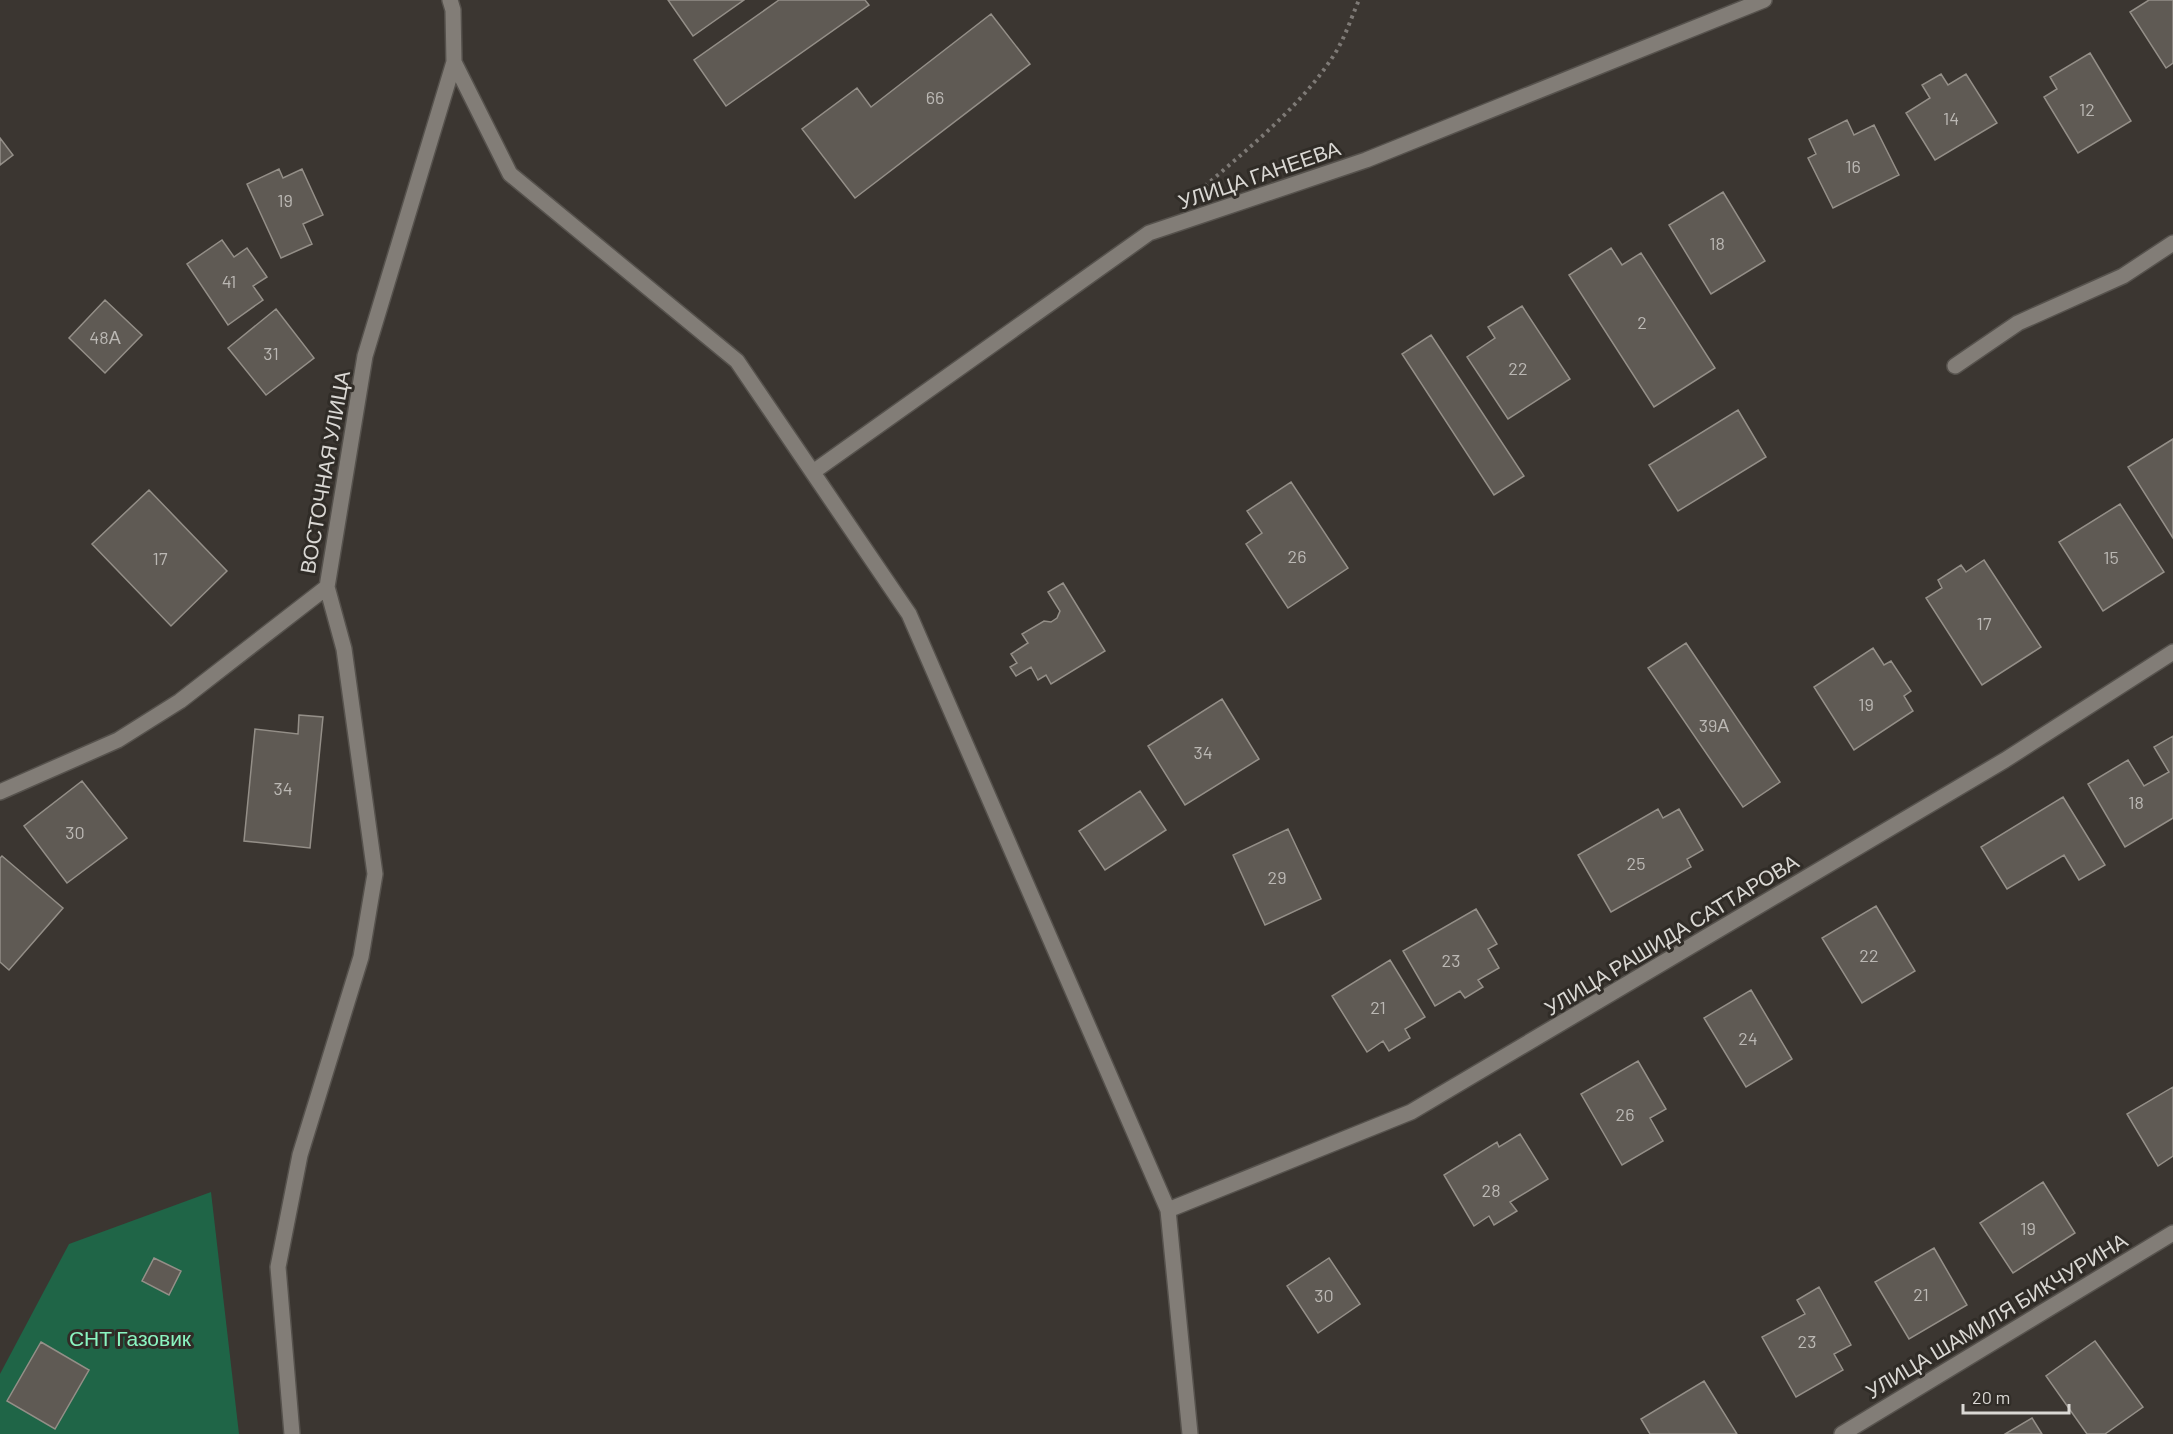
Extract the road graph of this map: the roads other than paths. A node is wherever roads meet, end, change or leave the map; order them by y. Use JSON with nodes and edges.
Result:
{"nodes":[{"id":1,"x":450,"y":0,"type":"edge"},
{"id":2,"x":1764,"y":0,"type":"edge"},
{"id":3,"x":454,"y":62,"type":"junction"},
{"id":4,"x":2173,"y":243,"type":"edge"},
{"id":5,"x":1955,"y":366,"type":"dead end"},
{"id":6,"x":813,"y":472,"type":"junction"},
{"id":7,"x":327,"y":587,"type":"junction"},
{"id":8,"x":2173,"y":652,"type":"edge"},
{"id":9,"x":0,"y":792,"type":"edge"},
{"id":10,"x":1168,"y":1210,"type":"junction"},
{"id":11,"x":2173,"y":1233,"type":"edge"},
{"id":12,"x":292,"y":1434,"type":"edge"},
{"id":13,"x":1190,"y":1434,"type":"edge"},
{"id":14,"x":1842,"y":1434,"type":"edge"}],
"edges":[{"from":1,"to":3,"type":"street"},
{"from":2,"to":6,"type":"street","name":"УЛИЦА ГАНЕЕВА"},
{"from":3,"to":6,"type":"street"},
{"from":3,"to":7,"type":"street","name":"ВОСТОЧНАЯ УЛИЦА"},
{"from":4,"to":5,"type":"street"},
{"from":6,"to":10,"type":"street"},
{"from":7,"to":9,"type":"street","name":"ВОСТОЧНАЯ УЛИЦА"},
{"from":7,"to":12,"type":"street"},
{"from":8,"to":10,"type":"street","name":"УЛИЦА РАШИДА САТТАРОВА"},
{"from":10,"to":13,"type":"street"},
{"from":11,"to":14,"type":"street","name":"УЛИЦА ШАМИЛЯ БИКЧУРИНА"}]}
